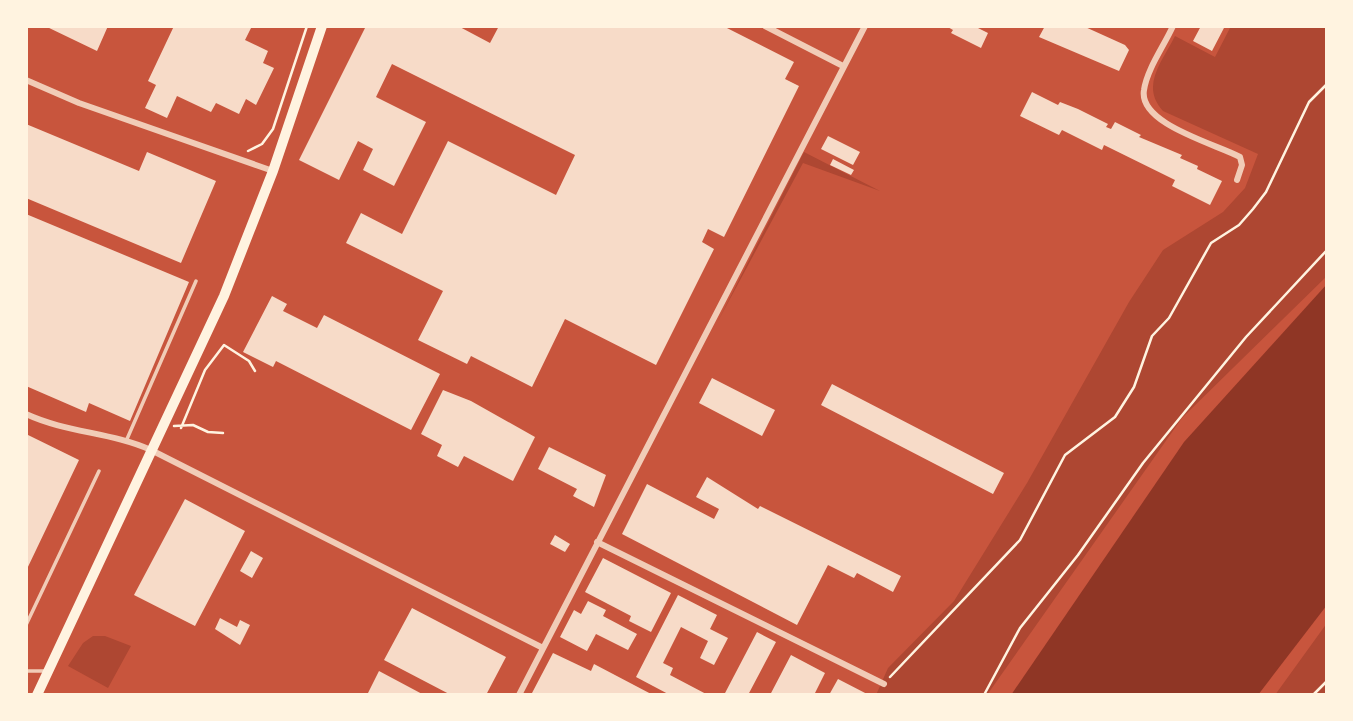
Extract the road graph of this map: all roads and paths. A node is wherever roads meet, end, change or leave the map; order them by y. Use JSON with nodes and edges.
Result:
{"nodes":[{"id":1,"x":307,"y":26,"type":"edge"},
{"id":2,"x":322,"y":26,"type":"edge"},
{"id":3,"x":765,"y":26,"type":"edge"},
{"id":4,"x":865,"y":26,"type":"edge"},
{"id":5,"x":1173,"y":26,"type":"edge"},
{"id":6,"x":843,"y":66,"type":"junction"},
{"id":7,"x":26,"y":80,"type":"edge"},
{"id":8,"x":1327,"y":84,"type":"edge"},
{"id":9,"x":236,"y":158,"type":"junction"},
{"id":10,"x":273,"y":171,"type":"junction"},
{"id":11,"x":1237,"y":180,"type":"dead end"},
{"id":12,"x":1327,"y":250,"type":"edge"},
{"id":13,"x":196,"y":281,"type":"dead end"},
{"id":14,"x":255,"y":371,"type":"dead end"},
{"id":15,"x":26,"y":414,"type":"edge"},
{"id":16,"x":164,"y":423,"type":"junction"},
{"id":17,"x":180,"y":428,"type":"junction"},
{"id":18,"x":223,"y":433,"type":"dead end"},
{"id":19,"x":127,"y":439,"type":"junction"},
{"id":20,"x":152,"y":450,"type":"junction"},
{"id":21,"x":99,"y":471,"type":"dead end"},
{"id":22,"x":597,"y":542,"type":"junction"},
{"id":23,"x":26,"y":625,"type":"edge"},
{"id":24,"x":542,"y":648,"type":"junction"},
{"id":25,"x":26,"y":671,"type":"edge"},
{"id":26,"x":48,"y":671,"type":"junction"},
{"id":27,"x":1327,"y":681,"type":"edge"},
{"id":28,"x":884,"y":684,"type":"joint"},
{"id":29,"x":37,"y":695,"type":"edge"},
{"id":30,"x":519,"y":695,"type":"edge"},
{"id":31,"x":984,"y":695,"type":"edge"},
{"id":32,"x":1313,"y":695,"type":"edge"}],
"edges":[{"from":1,"to":9,"type":"path"},
{"from":2,"to":10,"type":"main road"},
{"from":3,"to":6,"type":"street"},
{"from":4,"to":6,"type":"street"},
{"from":5,"to":11,"type":"street"},
{"from":6,"to":22,"type":"street"},
{"from":7,"to":9,"type":"street"},
{"from":8,"to":28,"type":"path"},
{"from":9,"to":10,"type":"street"},
{"from":10,"to":16,"type":"main road"},
{"from":12,"to":31,"type":"path"},
{"from":13,"to":19,"type":"lane"},
{"from":14,"to":17,"type":"path"},
{"from":15,"to":19,"type":"street"},
{"from":16,"to":17,"type":"path"},
{"from":16,"to":20,"type":"main road"},
{"from":17,"to":18,"type":"path"},
{"from":19,"to":20,"type":"street"},
{"from":20,"to":24,"type":"street"},
{"from":20,"to":26,"type":"main road"},
{"from":21,"to":23,"type":"lane"},
{"from":22,"to":24,"type":"street"},
{"from":22,"to":28,"type":"street"},
{"from":24,"to":30,"type":"street"},
{"from":25,"to":26,"type":"lane"},
{"from":26,"to":29,"type":"main road"},
{"from":27,"to":32,"type":"path"}]}
